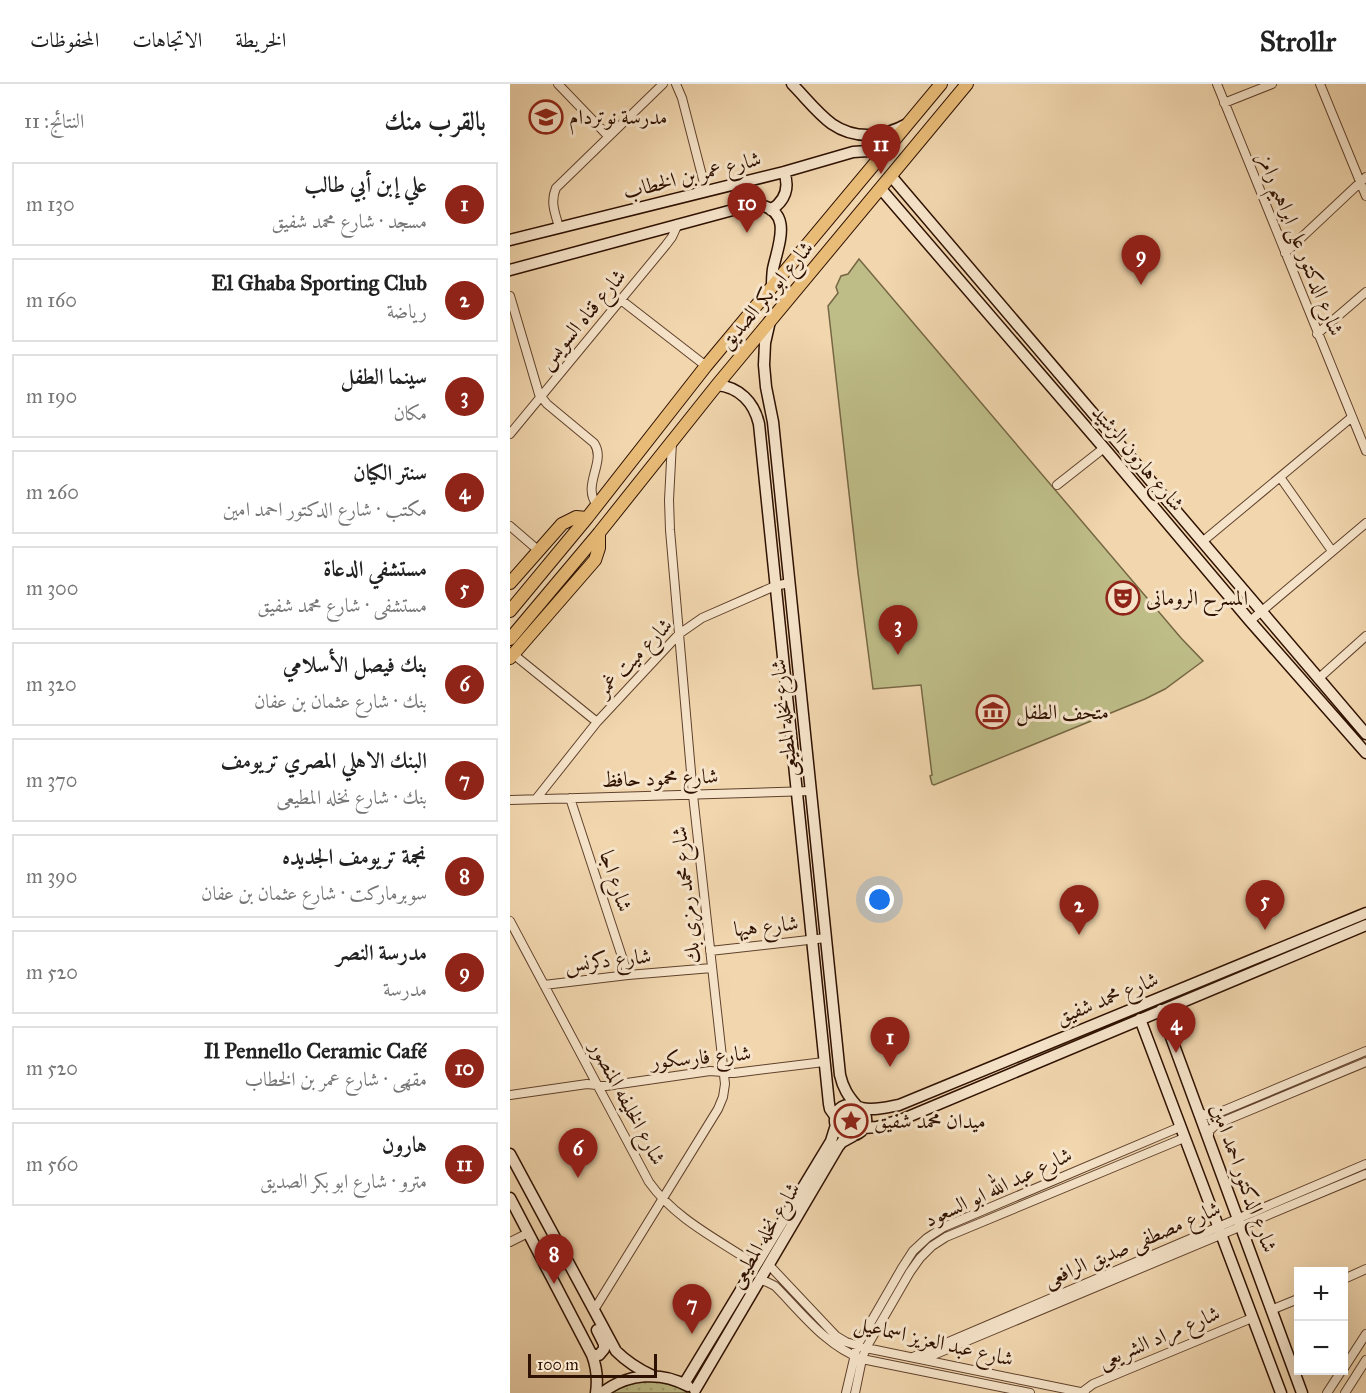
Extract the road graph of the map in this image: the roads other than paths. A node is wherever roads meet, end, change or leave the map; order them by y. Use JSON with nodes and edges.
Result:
{"nodes":[{"id":1,"x":558,"y":84,"type":"edge"},
{"id":2,"x":663,"y":84,"type":"edge"},
{"id":3,"x":676,"y":84,"type":"edge"},
{"id":4,"x":941,"y":84,"type":"edge"},
{"id":5,"x":967,"y":84,"type":"edge"},
{"id":6,"x":1217,"y":84,"type":"edge"},
{"id":7,"x":1272,"y":84,"type":"edge"},
{"id":8,"x":1320,"y":84,"type":"edge"},
{"id":9,"x":798,"y":86,"type":"edge"},
{"id":10,"x":1224,"y":103,"type":"junction"},
{"id":11,"x":908,"y":124,"type":"junction"},
{"id":12,"x":608,"y":136,"type":"junction"},
{"id":13,"x":882,"y":155,"type":"junction"},
{"id":14,"x":784,"y":172,"type":"junction"},
{"id":15,"x":891,"y":176,"type":"junction"},
{"id":16,"x":1363,"y":180,"type":"edge"},
{"id":17,"x":880,"y":189,"type":"junction"},
{"id":18,"x":706,"y":191,"type":"junction"},
{"id":19,"x":1366,"y":196,"type":"edge"},
{"id":20,"x":771,"y":210,"type":"junction"},
{"id":21,"x":678,"y":224,"type":"junction"},
{"id":22,"x":559,"y":227,"type":"junction"},
{"id":23,"x":510,"y":240,"type":"edge"},
{"id":24,"x":1285,"y":253,"type":"junction"},
{"id":25,"x":510,"y":270,"type":"edge"},
{"id":26,"x":772,"y":288,"type":"junction"},
{"id":27,"x":1366,"y":292,"type":"edge"},
{"id":28,"x":510,"y":296,"type":"edge"},
{"id":29,"x":621,"y":300,"type":"junction"},
{"id":30,"x":770,"y":321,"type":"junction"},
{"id":31,"x":1317,"y":334,"type":"junction"},
{"id":32,"x":706,"y":366,"type":"junction"},
{"id":33,"x":717,"y":385,"type":"junction"},
{"id":34,"x":541,"y":397,"type":"junction"},
{"id":35,"x":1352,"y":417,"type":"junction"},
{"id":36,"x":510,"y":434,"type":"edge"},
{"id":37,"x":1114,"y":439,"type":"junction"},
{"id":38,"x":672,"y":441,"type":"junction"},
{"id":39,"x":1104,"y":448,"type":"junction"},
{"id":40,"x":1366,"y":451,"type":"edge"},
{"id":41,"x":1280,"y":477,"type":"junction"},
{"id":42,"x":1057,"y":486,"type":"dead end"},
{"id":43,"x":597,"y":505,"type":"junction"},
{"id":44,"x":587,"y":518,"type":"junction"},
{"id":45,"x":1366,"y":522,"type":"edge"},
{"id":46,"x":510,"y":526,"type":"edge"},
{"id":47,"x":599,"y":533,"type":"junction"},
{"id":48,"x":1202,"y":542,"type":"junction"},
{"id":49,"x":539,"y":551,"type":"junction"},
{"id":50,"x":1332,"y":551,"type":"junction"},
{"id":51,"x":510,"y":583,"type":"edge"},
{"id":52,"x":789,"y":583,"type":"junction"},
{"id":53,"x":775,"y":586,"type":"junction"},
{"id":54,"x":510,"y":611,"type":"edge"},
{"id":55,"x":1261,"y":612,"type":"junction"},
{"id":56,"x":1250,"y":621,"type":"junction"},
{"id":57,"x":679,"y":634,"type":"junction"},
{"id":58,"x":1366,"y":636,"type":"edge"},
{"id":59,"x":510,"y":639,"type":"edge"},
{"id":60,"x":512,"y":656,"type":"edge"},
{"id":61,"x":1318,"y":679,"type":"junction"},
{"id":62,"x":597,"y":722,"type":"junction"},
{"id":63,"x":1366,"y":734,"type":"edge"},
{"id":64,"x":1366,"y":753,"type":"edge"},
{"id":65,"x":811,"y":791,"type":"junction"},
{"id":66,"x":796,"y":792,"type":"junction"},
{"id":67,"x":693,"y":795,"type":"junction"},
{"id":68,"x":570,"y":798,"type":"junction"},
{"id":69,"x":536,"y":799,"type":"junction"},
{"id":70,"x":510,"y":800,"type":"edge"},
{"id":71,"x":1366,"y":913,"type":"edge"},
{"id":72,"x":510,"y":921,"type":"edge"},
{"id":73,"x":1366,"y":925,"type":"edge"},
{"id":74,"x":826,"y":938,"type":"junction"},
{"id":75,"x":811,"y":940,"type":"junction"},
{"id":76,"x":710,"y":951,"type":"junction"},
{"id":77,"x":712,"y":968,"type":"junction"},
{"id":78,"x":628,"y":975,"type":"junction"},
{"id":79,"x":544,"y":985,"type":"junction"},
{"id":80,"x":1161,"y":1010,"type":"junction"},
{"id":81,"x":1140,"y":1019,"type":"junction"},
{"id":82,"x":1366,"y":1051,"type":"edge"},
{"id":83,"x":824,"y":1062,"type":"junction"},
{"id":84,"x":1366,"y":1062,"type":"edge"},
{"id":85,"x":724,"y":1072,"type":"junction"},
{"id":86,"x":597,"y":1085,"type":"junction"},
{"id":87,"x":510,"y":1095,"type":"edge"},
{"id":88,"x":859,"y":1107,"type":"junction"},
{"id":89,"x":878,"y":1108,"type":"junction"},
{"id":90,"x":1198,"y":1112,"type":"junction"},
{"id":91,"x":836,"y":1120,"type":"junction"},
{"id":92,"x":882,"y":1126,"type":"junction"},
{"id":93,"x":1180,"y":1126,"type":"junction"},
{"id":94,"x":864,"y":1128,"type":"junction"},
{"id":95,"x":853,"y":1136,"type":"junction"},
{"id":96,"x":1184,"y":1138,"type":"junction"},
{"id":97,"x":1208,"y":1138,"type":"junction"},
{"id":98,"x":835,"y":1144,"type":"junction"},
{"id":99,"x":510,"y":1154,"type":"edge"},
{"id":100,"x":1366,"y":1164,"type":"edge"},
{"id":101,"x":1366,"y":1174,"type":"edge"},
{"id":102,"x":510,"y":1198,"type":"edge"},
{"id":103,"x":663,"y":1200,"type":"junction"},
{"id":104,"x":1239,"y":1223,"type":"junction"},
{"id":105,"x":1220,"y":1231,"type":"junction"},
{"id":106,"x":528,"y":1233,"type":"junction"},
{"id":107,"x":510,"y":1242,"type":"edge"},
{"id":108,"x":756,"y":1265,"type":"junction"},
{"id":109,"x":769,"y":1265,"type":"junction"},
{"id":110,"x":1366,"y":1269,"type":"edge"},
{"id":111,"x":1348,"y":1277,"type":"edge"},
{"id":112,"x":760,"y":1280,"type":"junction"},
{"id":113,"x":1294,"y":1301,"type":"edge"},
{"id":114,"x":1271,"y":1310,"type":"junction"},
{"id":115,"x":595,"y":1313,"type":"junction"},
{"id":116,"x":1252,"y":1318,"type":"junction"},
{"id":117,"x":1366,"y":1334,"type":"edge"},
{"id":118,"x":862,"y":1347,"type":"junction"},
{"id":119,"x":592,"y":1355,"type":"junction"},
{"id":120,"x":913,"y":1357,"type":"junction"},
{"id":121,"x":858,"y":1358,"type":"junction"},
{"id":122,"x":924,"y":1359,"type":"junction"},
{"id":123,"x":1366,"y":1360,"type":"edge"},
{"id":124,"x":1348,"y":1361,"type":"edge"},
{"id":125,"x":1339,"y":1375,"type":"edge"},
{"id":126,"x":653,"y":1376,"type":"junction"},
{"id":127,"x":684,"y":1384,"type":"junction"},
{"id":128,"x":697,"y":1391,"type":"edge"},
{"id":129,"x":596,"y":1393,"type":"edge"},
{"id":130,"x":602,"y":1393,"type":"edge"},
{"id":131,"x":846,"y":1393,"type":"edge"},
{"id":132,"x":855,"y":1393,"type":"edge"},
{"id":133,"x":1029,"y":1393,"type":"edge"},
{"id":134,"x":1082,"y":1393,"type":"edge"},
{"id":135,"x":1281,"y":1393,"type":"edge"},
{"id":136,"x":1302,"y":1393,"type":"edge"},
{"id":137,"x":1327,"y":1393,"type":"edge"},
{"id":138,"x":1345,"y":1393,"type":"edge"}],
"edges":[{"from":1,"to":12,"type":"street"},
{"from":2,"to":12,"type":"street"},
{"from":3,"to":18,"type":"street"},
{"from":4,"to":11,"type":"main road","name":"شارع ابو بكر الصديق"},
{"from":5,"to":15,"type":"main road","name":"شارع ابو بكر الصديق"},
{"from":6,"to":10,"type":"street","name":"شارع الدكتور على ابراهيم رامز"},
{"from":7,"to":10,"type":"street"},
{"from":8,"to":16,"type":"street"},
{"from":9,"to":11,"type":"street"},
{"from":10,"to":24,"type":"street","name":"شارع الدكتور على ابراهيم رامز"},
{"from":11,"to":13,"type":"main road","name":"شارع ابو بكر الصديق"},
{"from":12,"to":22,"type":"street"},
{"from":13,"to":14,"type":"street","name":"شارع عمر بن الخطاب"},
{"from":13,"to":26,"type":"main road","name":"شارع ابو بكر الصديق"},
{"from":14,"to":18,"type":"street","name":"شارع عمر بن الخطاب"},
{"from":14,"to":20,"type":"street"},
{"from":15,"to":17,"type":"main road","name":"شارع ابو بكر الصديق"},
{"from":15,"to":37,"type":"street","name":"شارع هارون الرشيد"},
{"from":16,"to":19,"type":"street"},
{"from":16,"to":24,"type":"street"},
{"from":17,"to":30,"type":"main road","name":"شارع ابو بكر الصديق"},
{"from":17,"to":39,"type":"street","name":"شارع هارون الرشيد"},
{"from":18,"to":22,"type":"street","name":"شارع عمر بن الخطاب"},
{"from":20,"to":21,"type":"street","name":"شارع عمر بن الخطاب"},
{"from":20,"to":26,"type":"street"},
{"from":21,"to":25,"type":"street","name":"شارع عمر بن الخطاب"},
{"from":21,"to":29,"type":"street","name":"شارع قناه السويس"},
{"from":22,"to":23,"type":"street","name":"شارع عمر بن الخطاب"},
{"from":24,"to":31,"type":"street","name":"شارع الدكتور على ابراهيم رامز"},
{"from":26,"to":32,"type":"main road","name":"شارع ابو بكر الصديق"},
{"from":27,"to":31,"type":"street"},
{"from":28,"to":34,"type":"street"},
{"from":29,"to":32,"type":"street"},
{"from":29,"to":34,"type":"street","name":"شارع قناه السويس"},
{"from":30,"to":33,"type":"main road","name":"شارع ابو بكر الصديق"},
{"from":30,"to":52,"type":"street","name":"شارع نخله المطيعى"},
{"from":31,"to":35,"type":"street","name":"شارع الدكتور على ابراهيم رامز"},
{"from":32,"to":43,"type":"main road","name":"شارع ابو بكر الصديق"},
{"from":33,"to":38,"type":"main road","name":"شارع ابو بكر الصديق"},
{"from":33,"to":53,"type":"street","name":"شارع نخله المطيعى"},
{"from":34,"to":36,"type":"street","name":"شارع قناه السويس"},
{"from":34,"to":43,"type":"street"},
{"from":35,"to":40,"type":"street","name":"شارع الدكتور على ابراهيم رامز"},
{"from":35,"to":41,"type":"street"},
{"from":37,"to":39,"type":"street"},
{"from":37,"to":48,"type":"street","name":"شارع هارون الرشيد"},
{"from":38,"to":47,"type":"main road","name":"شارع ابو بكر الصديق"},
{"from":38,"to":57,"type":"street","name":"شارع محمد رمزى بك"},
{"from":39,"to":42,"type":"street"},
{"from":39,"to":56,"type":"street","name":"شارع هارون الرشيد"},
{"from":41,"to":48,"type":"street"},
{"from":41,"to":50,"type":"street"},
{"from":43,"to":44,"type":"main road","name":"شارع ابو بكر الصديق"},
{"from":44,"to":49,"type":"main road"},
{"from":44,"to":54,"type":"main road","name":"شارع ابو بكر الصديق"},
{"from":45,"to":50,"type":"street"},
{"from":46,"to":49,"type":"street"},
{"from":47,"to":59,"type":"main road","name":"شارع ابو بكر الصديق"},
{"from":47,"to":60,"type":"main road","name":"شارع ابو بكر الصديق"},
{"from":48,"to":55,"type":"street","name":"شارع هارون الرشيد"},
{"from":49,"to":51,"type":"main road"},
{"from":50,"to":55,"type":"street"},
{"from":52,"to":53,"type":"street","name":"شارع ميت غمر"},
{"from":52,"to":65,"type":"street","name":"شارع نخله المطيعى"},
{"from":53,"to":57,"type":"street","name":"شارع ميت غمر"},
{"from":53,"to":66,"type":"street","name":"شارع نخله المطيعى"},
{"from":55,"to":56,"type":"street"},
{"from":55,"to":61,"type":"street","name":"شارع هارون الرشيد"},
{"from":56,"to":64,"type":"street","name":"شارع هارون الرشيد"},
{"from":57,"to":62,"type":"street","name":"شارع ميت غمر"},
{"from":57,"to":67,"type":"street","name":"شارع محمد رمزى بك"},
{"from":58,"to":61,"type":"street"},
{"from":60,"to":62,"type":"street"},
{"from":61,"to":63,"type":"street","name":"شارع هارون الرشيد"},
{"from":62,"to":69,"type":"street","name":"شارع ميت غمر"},
{"from":65,"to":66,"type":"street","name":"شارع محمود حافظ"},
{"from":65,"to":74,"type":"street","name":"شارع نخله المطيعى"},
{"from":66,"to":67,"type":"street","name":"شارع محمود حافظ"},
{"from":66,"to":75,"type":"street","name":"شارع نخله المطيعى"},
{"from":67,"to":68,"type":"street","name":"شارع محمود حافظ"},
{"from":67,"to":76,"type":"street","name":"شارع محمد رمزى بك"},
{"from":68,"to":69,"type":"street","name":"شارع محمود حافظ"},
{"from":68,"to":78,"type":"street","name":"شارع اجا"},
{"from":69,"to":70,"type":"street","name":"شارع محمود حافظ"},
{"from":71,"to":89,"type":"street","name":"شارع محمد شفيق"},
{"from":72,"to":79,"type":"street","name":"شارع الخليفه المنصور"},
{"from":73,"to":80,"type":"street","name":"شارع محمد شفيق"},
{"from":74,"to":75,"type":"street","name":"شارع هيها"},
{"from":74,"to":88,"type":"street","name":"شارع نخله المطيعى"},
{"from":75,"to":76,"type":"street","name":"شارع هيها"},
{"from":75,"to":83,"type":"street","name":"شارع نخله المطيعى"},
{"from":76,"to":77,"type":"street","name":"شارع محمد رمزى بك"},
{"from":77,"to":78,"type":"street","name":"شارع دكرنس"},
{"from":77,"to":85,"type":"street","name":"شارع محمد رمزى بك"},
{"from":78,"to":79,"type":"street","name":"شارع دكرنس"},
{"from":79,"to":86,"type":"street","name":"شارع الخليفه المنصور"},
{"from":80,"to":81,"type":"street","name":"شارع محمد شفيق"},
{"from":80,"to":90,"type":"street","name":"شارع الدكتور احمد امين"},
{"from":81,"to":92,"type":"street","name":"شارع محمد شفيق"},
{"from":81,"to":93,"type":"street","name":"شارع الدكتور احمد امين"},
{"from":82,"to":90,"type":"street"},
{"from":83,"to":85,"type":"street","name":"شارع فارسكور"},
{"from":83,"to":91,"type":"street","name":"شارع نخله المطيعى"},
{"from":84,"to":97,"type":"street"},
{"from":85,"to":86,"type":"street","name":"شارع فارسكور"},
{"from":85,"to":103,"type":"street","name":"شارع محمد رمزى بك"},
{"from":86,"to":87,"type":"street","name":"شارع فارسكور"},
{"from":86,"to":103,"type":"street","name":"شارع الخليفه المنصور"},
{"from":88,"to":89,"type":"street","name":"شارع محمد شفيق"},
{"from":88,"to":91,"type":"street"},
{"from":88,"to":94,"type":"street"},
{"from":89,"to":92,"type":"street"},
{"from":90,"to":97,"type":"street","name":"شارع الدكتور احمد امين"},
{"from":91,"to":95,"type":"street"},
{"from":91,"to":98,"type":"street","name":"شارع نخله المطيعى"},
{"from":92,"to":94,"type":"street","name":"شارع محمد شفيق"},
{"from":93,"to":96,"type":"street","name":"شارع الدكتور احمد امين"},
{"from":93,"to":118,"type":"street","name":"شارع عبد الله ابو السعود"},
{"from":94,"to":95,"type":"street"},
{"from":95,"to":98,"type":"street","name":"شارع نخله المطيعى"},
{"from":96,"to":105,"type":"street","name":"شارع الدكتور احمد امين"},
{"from":96,"to":118,"type":"street","name":"شارع عبد الله ابو السعود"},
{"from":97,"to":104,"type":"street","name":"شارع الدكتور احمد امين"},
{"from":98,"to":108,"type":"street","name":"شارع نخله المطيعى"},
{"from":98,"to":109,"type":"street","name":"شارع نخله المطيعى"},
{"from":99,"to":115,"type":"street"},
{"from":100,"to":104,"type":"street","name":"شارع مصطفى صديق الرافعى"},
{"from":101,"to":104,"type":"street","name":"شارع مصطفى صديق الرافعى"},
{"from":102,"to":106,"type":"street"},
{"from":103,"to":108,"type":"street","name":"شارع الخليفه المنصور"},
{"from":103,"to":115,"type":"street","name":"شارع محمد رمزى بك"},
{"from":104,"to":105,"type":"street","name":"شارع مصطفى صديق الرافعى"},
{"from":104,"to":114,"type":"street","name":"شارع الدكتور احمد امين"},
{"from":105,"to":116,"type":"street","name":"شارع الدكتور احمد امين"},
{"from":105,"to":120,"type":"street","name":"شارع مصطفى صديق الرافعى"},
{"from":105,"to":122,"type":"street","name":"شارع مصطفى صديق الرافعى"},
{"from":106,"to":107,"type":"street"},
{"from":106,"to":119,"type":"street"},
{"from":108,"to":127,"type":"street","name":"شارع نخله المطيعى"},
{"from":109,"to":112,"type":"street","name":"شارع نخله المطيعى"},
{"from":109,"to":118,"type":"street","name":"شارع عبد العزيز اسماعيل"},
{"from":110,"to":111,"type":"street"},
{"from":112,"to":121,"type":"street","name":"شارع عبد العزيز اسماعيل"},
{"from":112,"to":128,"type":"street","name":"شارع نخله المطيعى"},
{"from":113,"to":114,"type":"street"},
{"from":114,"to":136,"type":"street","name":"شارع الدكتور احمد امين"},
{"from":115,"to":119,"type":"street"},
{"from":115,"to":126,"type":"street"},
{"from":116,"to":134,"type":"street","name":"شارع مراد الشريعى"},
{"from":116,"to":135,"type":"street","name":"شارع الدكتور احمد امين"},
{"from":117,"to":124,"type":"street"},
{"from":118,"to":120,"type":"street","name":"شارع عبد العزيز اسماعيل"},
{"from":118,"to":121,"type":"street","name":"شارع عبد الله ابو السعود"},
{"from":119,"to":129,"type":"street"},
{"from":120,"to":122,"type":"street","name":"شارع عبد العزيز اسماعيل"},
{"from":121,"to":131,"type":"street","name":"شارع عبد الله ابو السعود"},
{"from":121,"to":132,"type":"street","name":"شارع عبد الله ابو السعود"},
{"from":121,"to":133,"type":"street","name":"شارع عبد العزيز اسماعيل"},
{"from":122,"to":134,"type":"street","name":"شارع عبد العزيز اسماعيل"},
{"from":123,"to":138,"type":"street"},
{"from":125,"to":137,"type":"street"},
{"from":126,"to":127,"type":"street"},
{"from":126,"to":130,"type":"street"},
{"from":127,"to":128,"type":"street"}]}
